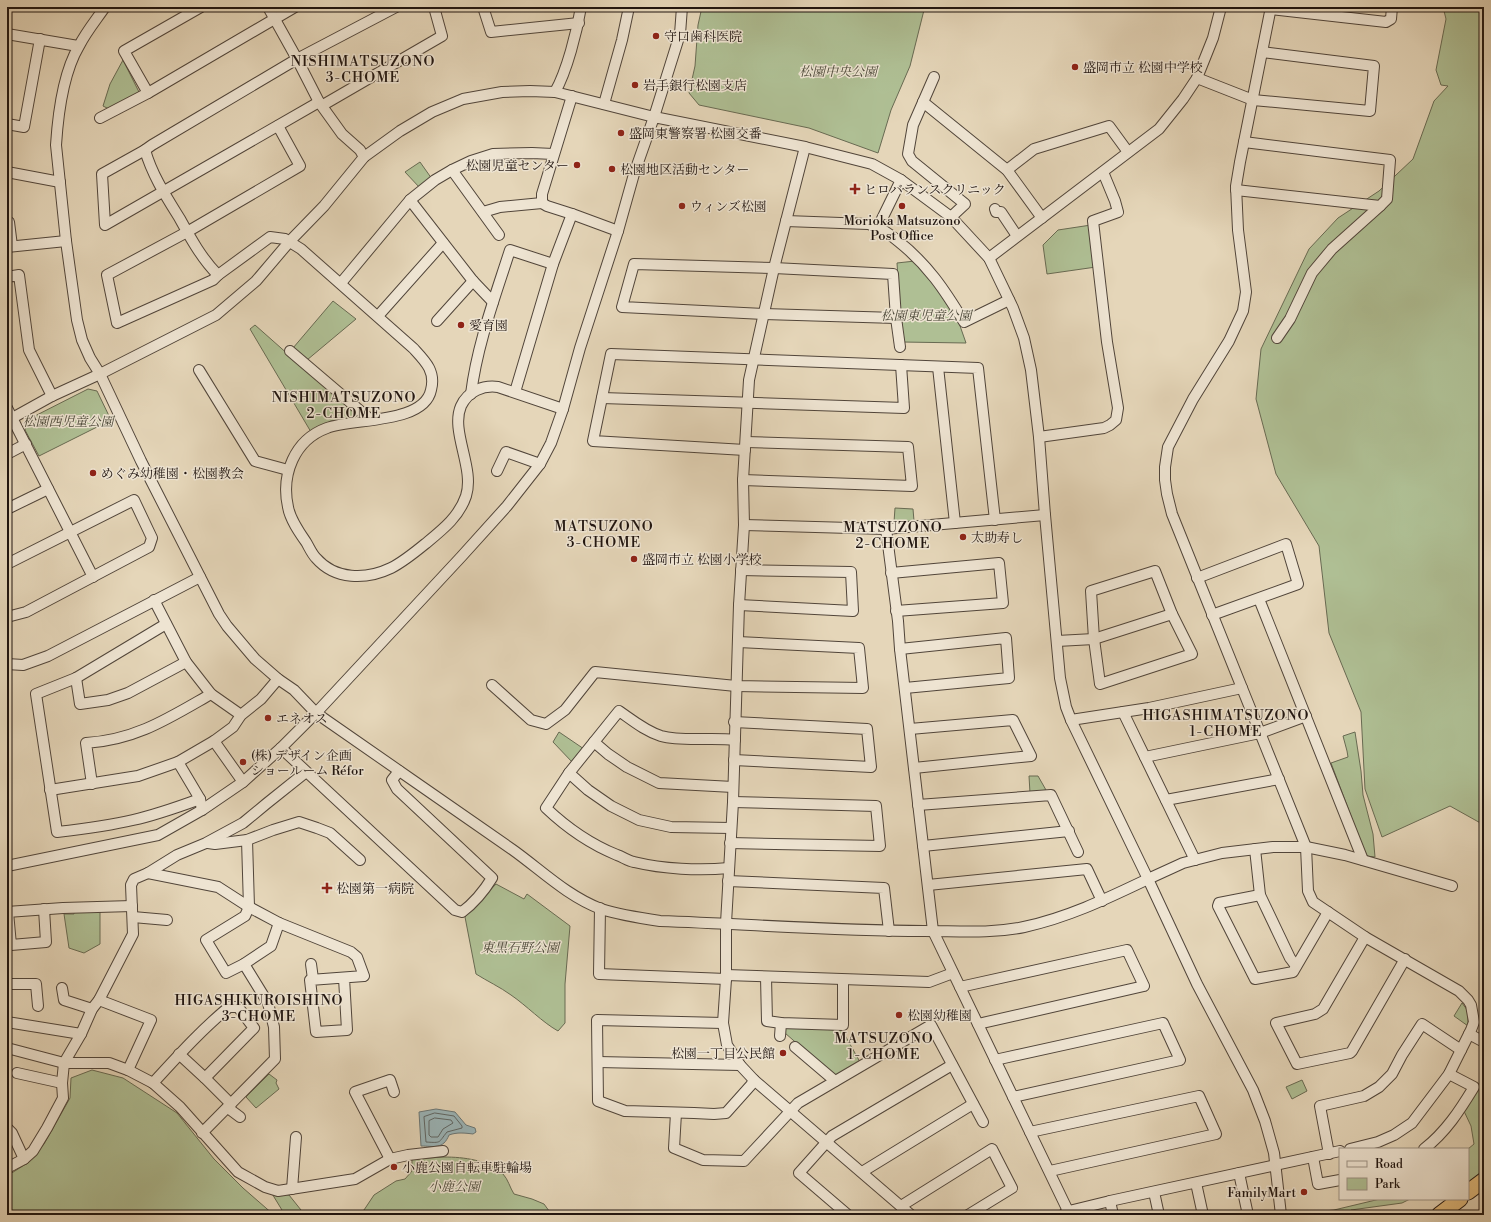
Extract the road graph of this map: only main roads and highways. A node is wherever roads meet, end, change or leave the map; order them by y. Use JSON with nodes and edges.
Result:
{"nodes":[{"id":1,"x":1484,"y":1180,"type":"edge"},
{"id":2,"x":1469,"y":1191,"type":"edge"},
{"id":3,"x":1459,"y":1200,"type":"edge"},
{"id":4,"x":1439,"y":1215,"type":"edge"}],
"edges":[{"from":1,"to":2,"type":"highway"},
{"from":3,"to":4,"type":"highway"}]}
